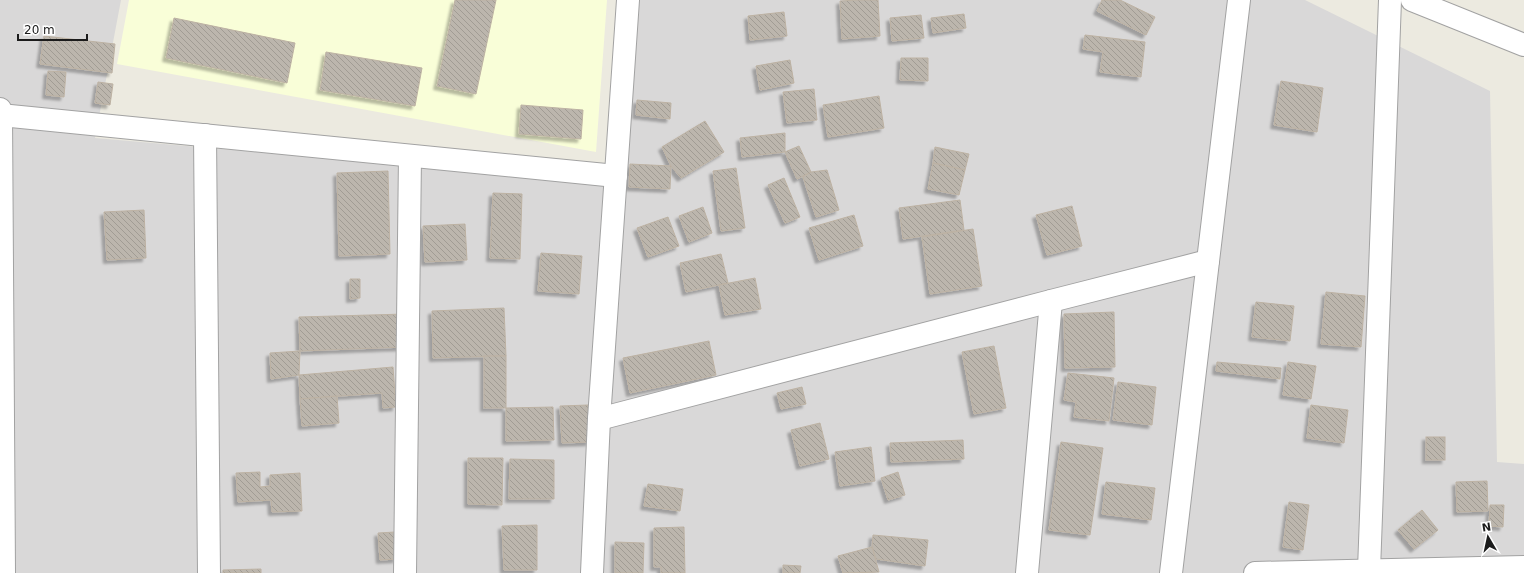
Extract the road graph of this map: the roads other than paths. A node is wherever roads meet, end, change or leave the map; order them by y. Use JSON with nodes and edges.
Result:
{"nodes":[{"id":1,"x":628,"y":0,"type":"edge"},
{"id":2,"x":1239,"y":0,"type":"edge"},
{"id":3,"x":1390,"y":0,"type":"edge"},
{"id":4,"x":1412,"y":0,"type":"edge"},
{"id":5,"x":1524,"y":45,"type":"edge"},
{"id":6,"x":0,"y":113,"type":"edge"},
{"id":7,"x":205,"y":135,"type":"junction"},
{"id":8,"x":410,"y":156,"type":"junction"},
{"id":9,"x":616,"y":176,"type":"junction"},
{"id":10,"x":1208,"y":262,"type":"junction"},
{"id":11,"x":1051,"y":300,"type":"junction"},
{"id":12,"x":599,"y":419,"type":"junction"},
{"id":13,"x":1524,"y":567,"type":"edge"},
{"id":14,"x":1369,"y":570,"type":"junction"},
{"id":15,"x":4,"y":573,"type":"edge"},
{"id":16,"x":209,"y":573,"type":"edge"},
{"id":17,"x":405,"y":573,"type":"edge"},
{"id":18,"x":592,"y":573,"type":"edge"},
{"id":19,"x":1027,"y":573,"type":"edge"},
{"id":20,"x":1171,"y":573,"type":"edge"},
{"id":21,"x":1255,"y":573,"type":"edge"}],
"edges":[{"from":1,"to":9,"type":"street"},
{"from":2,"to":10,"type":"street"},
{"from":3,"to":14,"type":"street"},
{"from":4,"to":5,"type":"street"},
{"from":6,"to":7,"type":"street"},
{"from":6,"to":15,"type":"street"},
{"from":7,"to":8,"type":"street"},
{"from":7,"to":16,"type":"street"},
{"from":8,"to":9,"type":"street"},
{"from":8,"to":17,"type":"street"},
{"from":9,"to":12,"type":"street"},
{"from":10,"to":11,"type":"street"},
{"from":10,"to":20,"type":"street"},
{"from":11,"to":12,"type":"street"},
{"from":11,"to":19,"type":"street"},
{"from":12,"to":18,"type":"street"},
{"from":13,"to":14,"type":"street"},
{"from":14,"to":21,"type":"street"}]}
